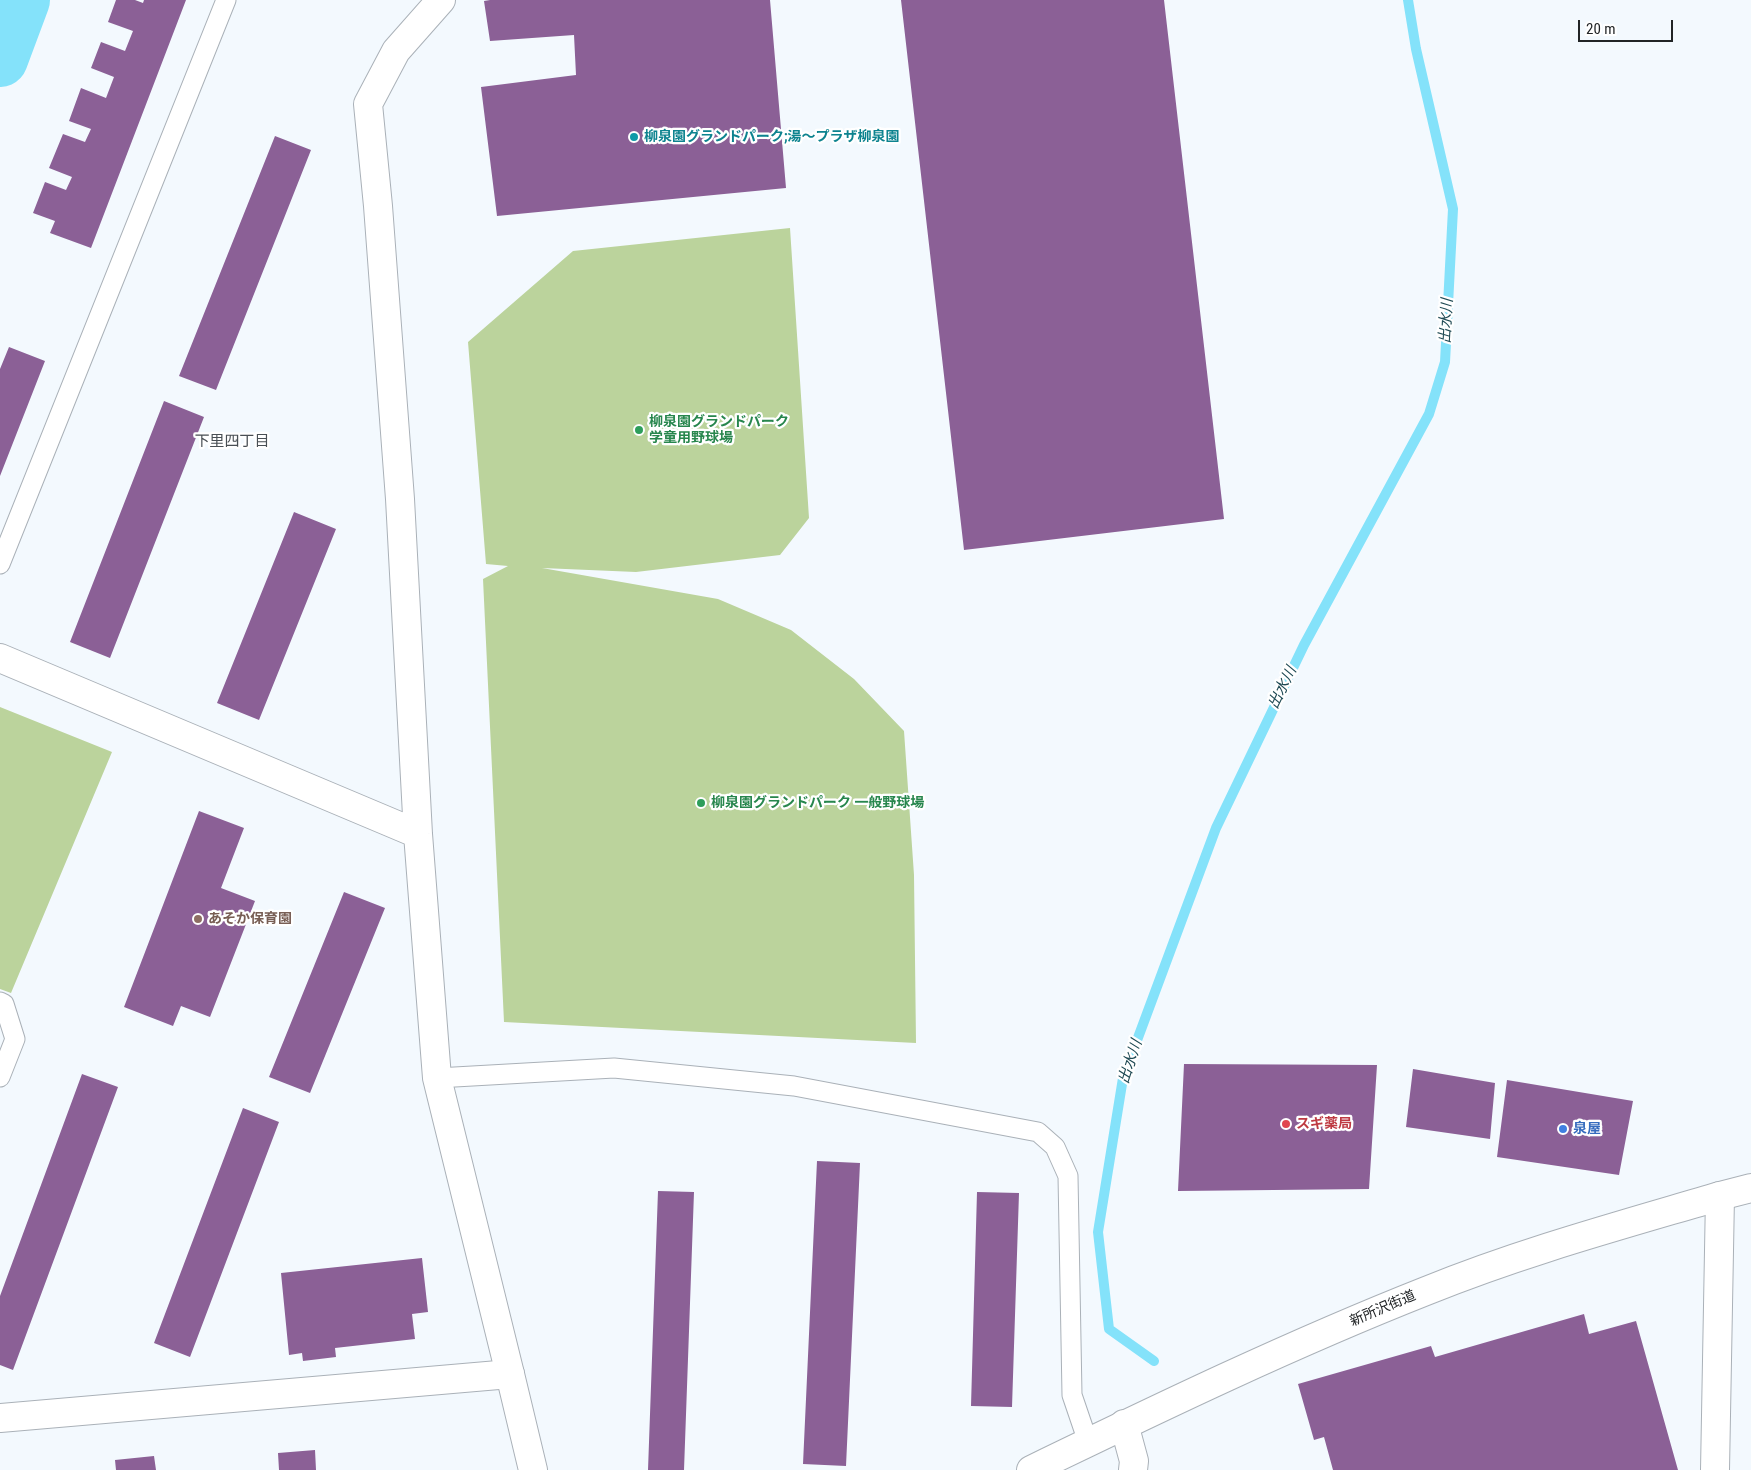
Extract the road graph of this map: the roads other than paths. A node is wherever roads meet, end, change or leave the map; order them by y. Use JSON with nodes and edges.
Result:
{"nodes":[{"id":1,"x":226,"y":0,"type":"edge"},
{"id":2,"x":441,"y":0,"type":"edge"},
{"id":3,"x":0,"y":564,"type":"edge"},
{"id":4,"x":0,"y":658,"type":"edge"},
{"id":5,"x":418,"y":834,"type":"junction"},
{"id":6,"x":0,"y":1002,"type":"edge"},
{"id":7,"x":0,"y":1077,"type":"edge"},
{"id":8,"x":437,"y":1078,"type":"junction"},
{"id":9,"x":1751,"y":1188,"type":"edge"},
{"id":10,"x":1720,"y":1196,"type":"junction"},
{"id":11,"x":510,"y":1374,"type":"junction"},
{"id":12,"x":0,"y":1418,"type":"edge"},
{"id":13,"x":1124,"y":1424,"type":"junction"},
{"id":14,"x":1088,"y":1442,"type":"junction"},
{"id":15,"x":533,"y":1470,"type":"edge"},
{"id":16,"x":1031,"y":1470,"type":"edge"},
{"id":17,"x":1133,"y":1470,"type":"edge"},
{"id":18,"x":1715,"y":1470,"type":"edge"}],
"edges":[{"from":1,"to":3,"type":"lane"},
{"from":2,"to":5,"type":"street"},
{"from":4,"to":5,"type":"street"},
{"from":5,"to":8,"type":"street"},
{"from":6,"to":7,"type":"lane"},
{"from":8,"to":11,"type":"street"},
{"from":8,"to":14,"type":"lane"},
{"from":9,"to":10,"type":"street","name":"新所沢街道"},
{"from":10,"to":13,"type":"street","name":"新所沢街道"},
{"from":10,"to":18,"type":"street"},
{"from":11,"to":12,"type":"street"},
{"from":11,"to":15,"type":"street"},
{"from":13,"to":14,"type":"street","name":"新所沢街道"},
{"from":13,"to":17,"type":"street"},
{"from":14,"to":16,"type":"street","name":"新所沢街道"}]}
